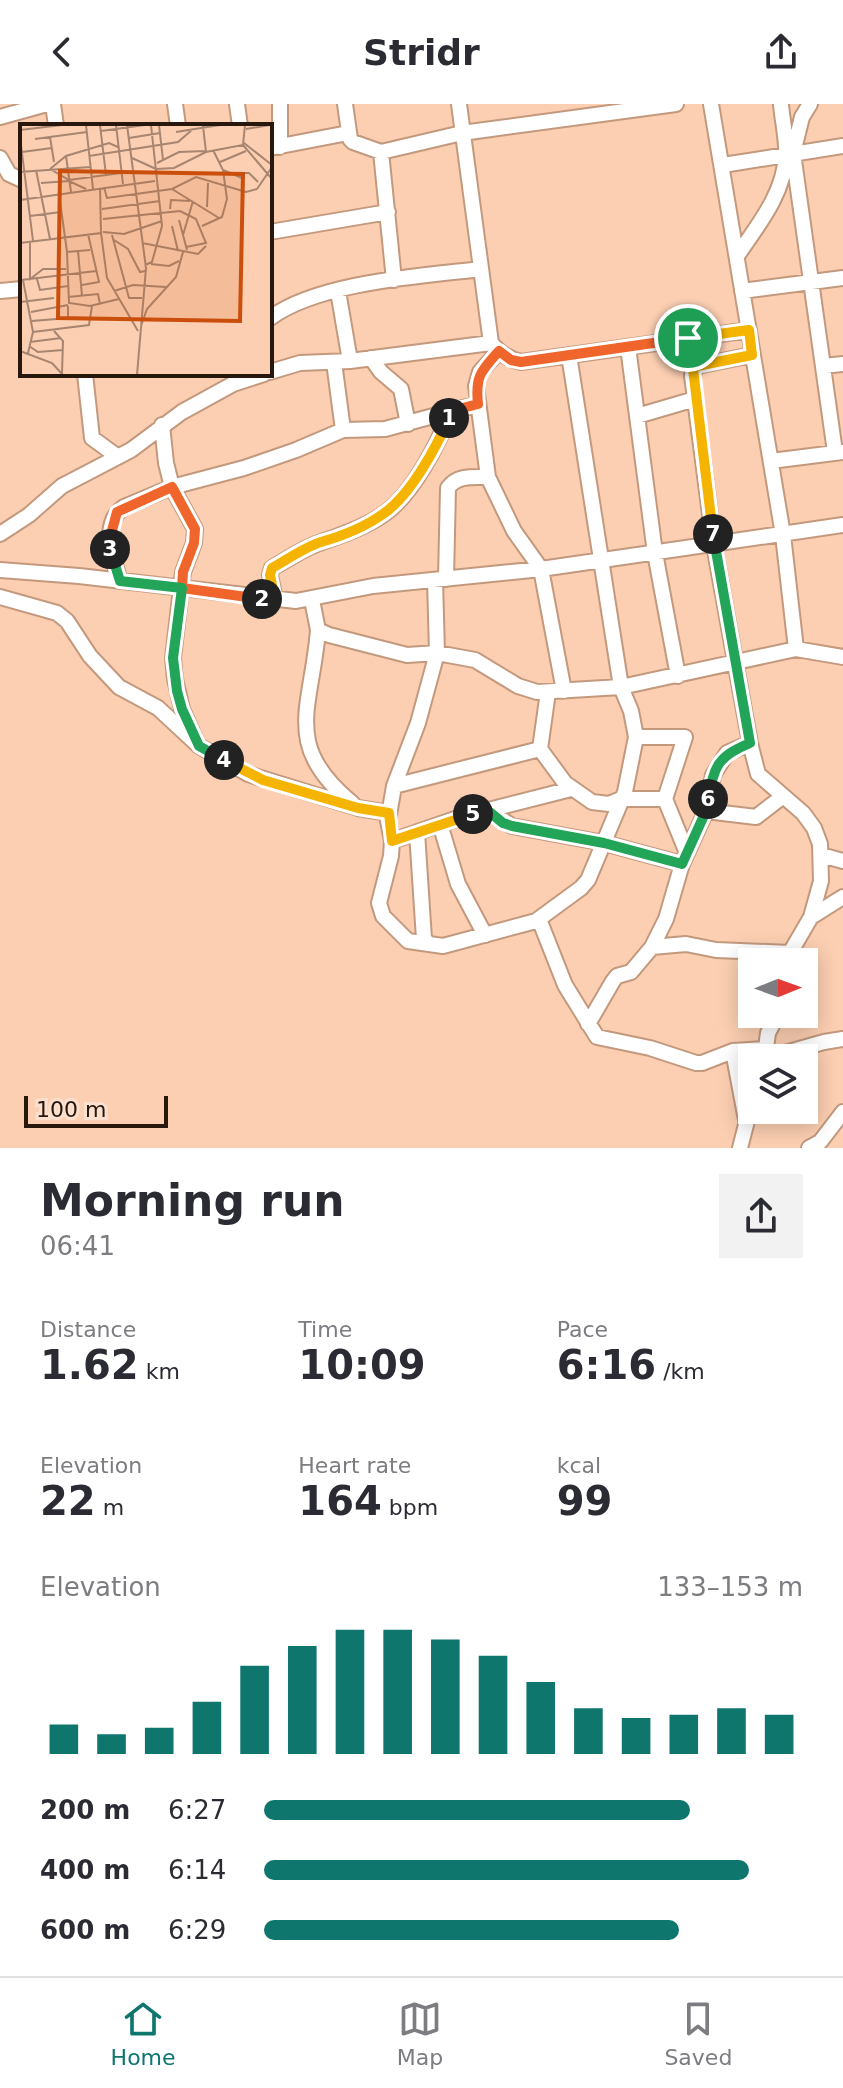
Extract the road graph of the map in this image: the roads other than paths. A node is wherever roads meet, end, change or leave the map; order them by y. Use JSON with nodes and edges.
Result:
{"nodes":[{"id":1,"x":47,"y":104,"type":"edge"},
{"id":2,"x":53,"y":104,"type":"edge"},
{"id":3,"x":175,"y":104,"type":"edge"},
{"id":4,"x":237,"y":104,"type":"edge"},
{"id":5,"x":280,"y":104,"type":"edge"},
{"id":6,"x":345,"y":104,"type":"edge"},
{"id":7,"x":459,"y":104,"type":"edge"},
{"id":8,"x":676,"y":104,"type":"edge"},
{"id":9,"x":711,"y":104,"type":"edge"},
{"id":10,"x":781,"y":104,"type":"edge"},
{"id":11,"x":810,"y":104,"type":"edge"},
{"id":12,"x":607,"y":109,"type":"edge"},
{"id":13,"x":0,"y":117,"type":"edge"},
{"id":14,"x":56,"y":124,"type":"edge"},
{"id":15,"x":178,"y":124,"type":"edge"},
{"id":16,"x":240,"y":124,"type":"edge"},
{"id":17,"x":348,"y":133,"type":"junction"},
{"id":18,"x":462,"y":133,"type":"junction"},
{"id":19,"x":843,"y":146,"type":"edge"},
{"id":20,"x":275,"y":147,"type":"edge"},
{"id":21,"x":381,"y":152,"type":"junction"},
{"id":22,"x":790,"y":154,"type":"junction"},
{"id":23,"x":0,"y":158,"type":"edge"},
{"id":24,"x":723,"y":165,"type":"junction"},
{"id":25,"x":20,"y":179,"type":"edge"},
{"id":26,"x":388,"y":212,"type":"junction"},
{"id":27,"x":272,"y":232,"type":"edge"},
{"id":28,"x":737,"y":256,"type":"junction"},
{"id":29,"x":481,"y":269,"type":"junction"},
{"id":30,"x":843,"y":278,"type":"edge"},
{"id":31,"x":394,"y":280,"type":"junction"},
{"id":32,"x":811,"y":282,"type":"junction"},
{"id":33,"x":20,"y":289,"type":"edge"},
{"id":34,"x":0,"y":291,"type":"edge"},
{"id":35,"x":338,"y":291,"type":"junction"},
{"id":36,"x":742,"y":291,"type":"junction"},
{"id":37,"x":272,"y":315,"type":"edge"},
{"id":38,"x":749,"y":330,"type":"junction"},
{"id":39,"x":495,"y":347,"type":"junction"},
{"id":40,"x":628,"y":347,"type":"junction"},
{"id":41,"x":569,"y":355,"type":"junction"},
{"id":42,"x":752,"y":355,"type":"junction"},
{"id":43,"x":371,"y":358,"type":"junction"},
{"id":44,"x":350,"y":361,"type":"junction"},
{"id":45,"x":334,"y":362,"type":"junction"},
{"id":46,"x":843,"y":364,"type":"edge"},
{"id":47,"x":823,"y":366,"type":"junction"},
{"id":48,"x":272,"y":371,"type":"edge"},
{"id":49,"x":85,"y":376,"type":"edge"},
{"id":50,"x":232,"y":379,"type":"edge"},
{"id":51,"x":695,"y":399,"type":"junction"},
{"id":52,"x":478,"y":404,"type":"junction"},
{"id":53,"x":451,"y":411,"type":"junction"},
{"id":54,"x":637,"y":416,"type":"junction"},
{"id":55,"x":408,"y":424,"type":"junction"},
{"id":56,"x":162,"y":425,"type":"junction"},
{"id":57,"x":343,"y":430,"type":"junction"},
{"id":58,"x":839,"y":452,"type":"edge"},
{"id":59,"x":118,"y":457,"type":"junction"},
{"id":60,"x":771,"y":461,"type":"junction"},
{"id":61,"x":488,"y":477,"type":"junction"},
{"id":62,"x":172,"y":487,"type":"junction"},
{"id":63,"x":843,"y":525,"type":"edge"},
{"id":64,"x":0,"y":534,"type":"edge"},
{"id":65,"x":783,"y":535,"type":"junction"},
{"id":66,"x":714,"y":545,"type":"junction"},
{"id":67,"x":655,"y":553,"type":"junction"},
{"id":68,"x":602,"y":560,"type":"junction"},
{"id":69,"x":541,"y":569,"type":"junction"},
{"id":70,"x":0,"y":570,"type":"edge"},
{"id":71,"x":440,"y":580,"type":"junction"},
{"id":72,"x":120,"y":581,"type":"junction"},
{"id":73,"x":182,"y":588,"type":"junction"},
{"id":74,"x":0,"y":597,"type":"edge"},
{"id":75,"x":275,"y":600,"type":"junction"},
{"id":76,"x":312,"y":600,"type":"junction"},
{"id":77,"x":318,"y":630,"type":"junction"},
{"id":78,"x":796,"y":649,"type":"junction"},
{"id":79,"x":437,"y":653,"type":"junction"},
{"id":80,"x":843,"y":657,"type":"edge"},
{"id":81,"x":736,"y":660,"type":"junction"},
{"id":82,"x":678,"y":676,"type":"junction"},
{"id":83,"x":621,"y":687,"type":"junction"},
{"id":84,"x":564,"y":691,"type":"junction"},
{"id":85,"x":548,"y":692,"type":"junction"},
{"id":86,"x":636,"y":737,"type":"junction"},
{"id":87,"x":750,"y":743,"type":"junction"},
{"id":88,"x":199,"y":746,"type":"junction"},
{"id":89,"x":540,"y":749,"type":"junction"},
{"id":90,"x":394,"y":786,"type":"junction"},
{"id":91,"x":571,"y":789,"type":"junction"},
{"id":92,"x":782,"y":797,"type":"junction"},
{"id":93,"x":621,"y":799,"type":"junction"},
{"id":94,"x":665,"y":799,"type":"junction"},
{"id":95,"x":358,"y":808,"type":"junction"},
{"id":96,"x":487,"y":810,"type":"junction"},
{"id":97,"x":706,"y":811,"type":"junction"},
{"id":98,"x":389,"y":813,"type":"junction"},
{"id":99,"x":440,"y":824,"type":"junction"},
{"id":100,"x":417,"y":832,"type":"junction"},
{"id":101,"x":392,"y":841,"type":"junction"},
{"id":102,"x":604,"y":843,"type":"junction"},
{"id":103,"x":821,"y":855,"type":"junction"},
{"id":104,"x":685,"y":858,"type":"junction"},
{"id":105,"x":843,"y":861,"type":"edge"},
{"id":106,"x":843,"y":897,"type":"edge"},
{"id":107,"x":811,"y":917,"type":"junction"},
{"id":108,"x":539,"y":919,"type":"junction"},
{"id":109,"x":485,"y":935,"type":"junction"},
{"id":110,"x":429,"y":944,"type":"junction"},
{"id":111,"x":652,"y":947,"type":"junction"},
{"id":112,"x":794,"y":948,"type":"edge"},
{"id":113,"x":738,"y":952,"type":"edge"},
{"id":114,"x":588,"y":1024,"type":"junction"},
{"id":115,"x":843,"y":1039,"type":"edge"},
{"id":116,"x":817,"y":1044,"type":"edge"},
{"id":117,"x":733,"y":1051,"type":"junction"},
{"id":118,"x":738,"y":1051,"type":"edge"},
{"id":119,"x":738,"y":1071,"type":"edge"},
{"id":120,"x":843,"y":1112,"type":"edge"},
{"id":121,"x":747,"y":1124,"type":"edge"},
{"id":122,"x":740,"y":1148,"type":"edge"},
{"id":123,"x":809,"y":1148,"type":"edge"}],
"edges":[{"from":1,"to":13,"type":"street"},
{"from":2,"to":14,"type":"street"},
{"from":3,"to":15,"type":"street"},
{"from":4,"to":16,"type":"street"},
{"from":5,"to":20,"type":"street"},
{"from":6,"to":17,"type":"street"},
{"from":7,"to":18,"type":"street"},
{"from":8,"to":12,"type":"street"},
{"from":9,"to":24,"type":"street"},
{"from":10,"to":22,"type":"street"},
{"from":11,"to":22,"type":"street"},
{"from":12,"to":18,"type":"street"},
{"from":17,"to":20,"type":"street"},
{"from":17,"to":21,"type":"street"},
{"from":18,"to":21,"type":"street"},
{"from":18,"to":29,"type":"street"},
{"from":19,"to":22,"type":"street"},
{"from":21,"to":26,"type":"street"},
{"from":22,"to":24,"type":"street"},
{"from":22,"to":28,"type":"street"},
{"from":22,"to":32,"type":"street"},
{"from":23,"to":25,"type":"street"},
{"from":24,"to":28,"type":"street"},
{"from":26,"to":27,"type":"street"},
{"from":26,"to":31,"type":"street"},
{"from":28,"to":36,"type":"street"},
{"from":29,"to":31,"type":"street"},
{"from":29,"to":39,"type":"street"},
{"from":30,"to":32,"type":"street"},
{"from":31,"to":35,"type":"street"},
{"from":32,"to":36,"type":"street"},
{"from":32,"to":47,"type":"street"},
{"from":33,"to":34,"type":"street"},
{"from":35,"to":37,"type":"street"},
{"from":35,"to":44,"type":"street"},
{"from":36,"to":38,"type":"street"},
{"from":38,"to":40,"type":"street"},
{"from":38,"to":42,"type":"street"},
{"from":39,"to":41,"type":"street"},
{"from":39,"to":43,"type":"street"},
{"from":39,"to":52,"type":"street"},
{"from":40,"to":41,"type":"street"},
{"from":40,"to":54,"type":"street"},
{"from":41,"to":68,"type":"street"},
{"from":42,"to":51,"type":"street"},
{"from":42,"to":60,"type":"street"},
{"from":43,"to":44,"type":"street"},
{"from":43,"to":55,"type":"street"},
{"from":44,"to":45,"type":"street"},
{"from":45,"to":48,"type":"street"},
{"from":45,"to":57,"type":"street"},
{"from":46,"to":47,"type":"street"},
{"from":47,"to":58,"type":"street"},
{"from":49,"to":59,"type":"street"},
{"from":50,"to":56,"type":"street"},
{"from":51,"to":54,"type":"street"},
{"from":51,"to":66,"type":"street"},
{"from":52,"to":53,"type":"street"},
{"from":52,"to":61,"type":"street"},
{"from":53,"to":55,"type":"street"},
{"from":53,"to":75,"type":"street"},
{"from":54,"to":67,"type":"street"},
{"from":55,"to":57,"type":"street"},
{"from":56,"to":59,"type":"street"},
{"from":56,"to":62,"type":"street"},
{"from":57,"to":62,"type":"street"},
{"from":58,"to":60,"type":"street"},
{"from":59,"to":64,"type":"street"},
{"from":60,"to":65,"type":"street"},
{"from":61,"to":69,"type":"street"},
{"from":61,"to":71,"type":"street"},
{"from":62,"to":72,"type":"street"},
{"from":62,"to":73,"type":"street"},
{"from":63,"to":65,"type":"street"},
{"from":65,"to":66,"type":"street"},
{"from":65,"to":78,"type":"street"},
{"from":66,"to":67,"type":"street"},
{"from":66,"to":81,"type":"street"},
{"from":67,"to":68,"type":"street"},
{"from":67,"to":82,"type":"street"},
{"from":68,"to":69,"type":"street"},
{"from":68,"to":83,"type":"street"},
{"from":69,"to":71,"type":"street"},
{"from":69,"to":84,"type":"street"},
{"from":70,"to":72,"type":"street"},
{"from":71,"to":76,"type":"street"},
{"from":71,"to":79,"type":"street"},
{"from":72,"to":73,"type":"street"},
{"from":73,"to":75,"type":"street"},
{"from":73,"to":88,"type":"street"},
{"from":74,"to":88,"type":"street"},
{"from":75,"to":76,"type":"street"},
{"from":76,"to":77,"type":"street"},
{"from":77,"to":79,"type":"street"},
{"from":77,"to":95,"type":"street"},
{"from":78,"to":80,"type":"street"},
{"from":78,"to":81,"type":"street"},
{"from":79,"to":85,"type":"street"},
{"from":79,"to":90,"type":"street"},
{"from":81,"to":82,"type":"street"},
{"from":81,"to":87,"type":"street"},
{"from":82,"to":83,"type":"street"},
{"from":83,"to":84,"type":"street"},
{"from":83,"to":86,"type":"street"},
{"from":84,"to":85,"type":"street"},
{"from":85,"to":89,"type":"street"},
{"from":86,"to":93,"type":"street"},
{"from":86,"to":94,"type":"street"},
{"from":87,"to":92,"type":"street"},
{"from":87,"to":97,"type":"street"},
{"from":88,"to":95,"type":"street"},
{"from":89,"to":90,"type":"street"},
{"from":89,"to":91,"type":"street"},
{"from":90,"to":98,"type":"street"},
{"from":91,"to":93,"type":"street"},
{"from":91,"to":96,"type":"street"},
{"from":92,"to":97,"type":"street"},
{"from":92,"to":103,"type":"street"},
{"from":93,"to":94,"type":"street"},
{"from":93,"to":102,"type":"street"},
{"from":94,"to":104,"type":"street"},
{"from":95,"to":98,"type":"street"},
{"from":96,"to":99,"type":"street"},
{"from":96,"to":102,"type":"street"},
{"from":97,"to":104,"type":"street"},
{"from":98,"to":101,"type":"street"},
{"from":99,"to":100,"type":"street"},
{"from":99,"to":109,"type":"street"},
{"from":100,"to":101,"type":"street"},
{"from":100,"to":110,"type":"street"},
{"from":101,"to":110,"type":"street"},
{"from":102,"to":104,"type":"street"},
{"from":102,"to":108,"type":"street"},
{"from":103,"to":105,"type":"street"},
{"from":103,"to":107,"type":"street"},
{"from":104,"to":111,"type":"street"},
{"from":106,"to":107,"type":"street"},
{"from":107,"to":112,"type":"street"},
{"from":108,"to":109,"type":"street"},
{"from":108,"to":114,"type":"street"},
{"from":109,"to":110,"type":"street"},
{"from":111,"to":113,"type":"street"},
{"from":111,"to":114,"type":"street"},
{"from":114,"to":117,"type":"street"},
{"from":115,"to":116,"type":"street"},
{"from":117,"to":118,"type":"street"},
{"from":117,"to":119,"type":"street"},
{"from":120,"to":123,"type":"street"},
{"from":121,"to":122,"type":"street"}]}
